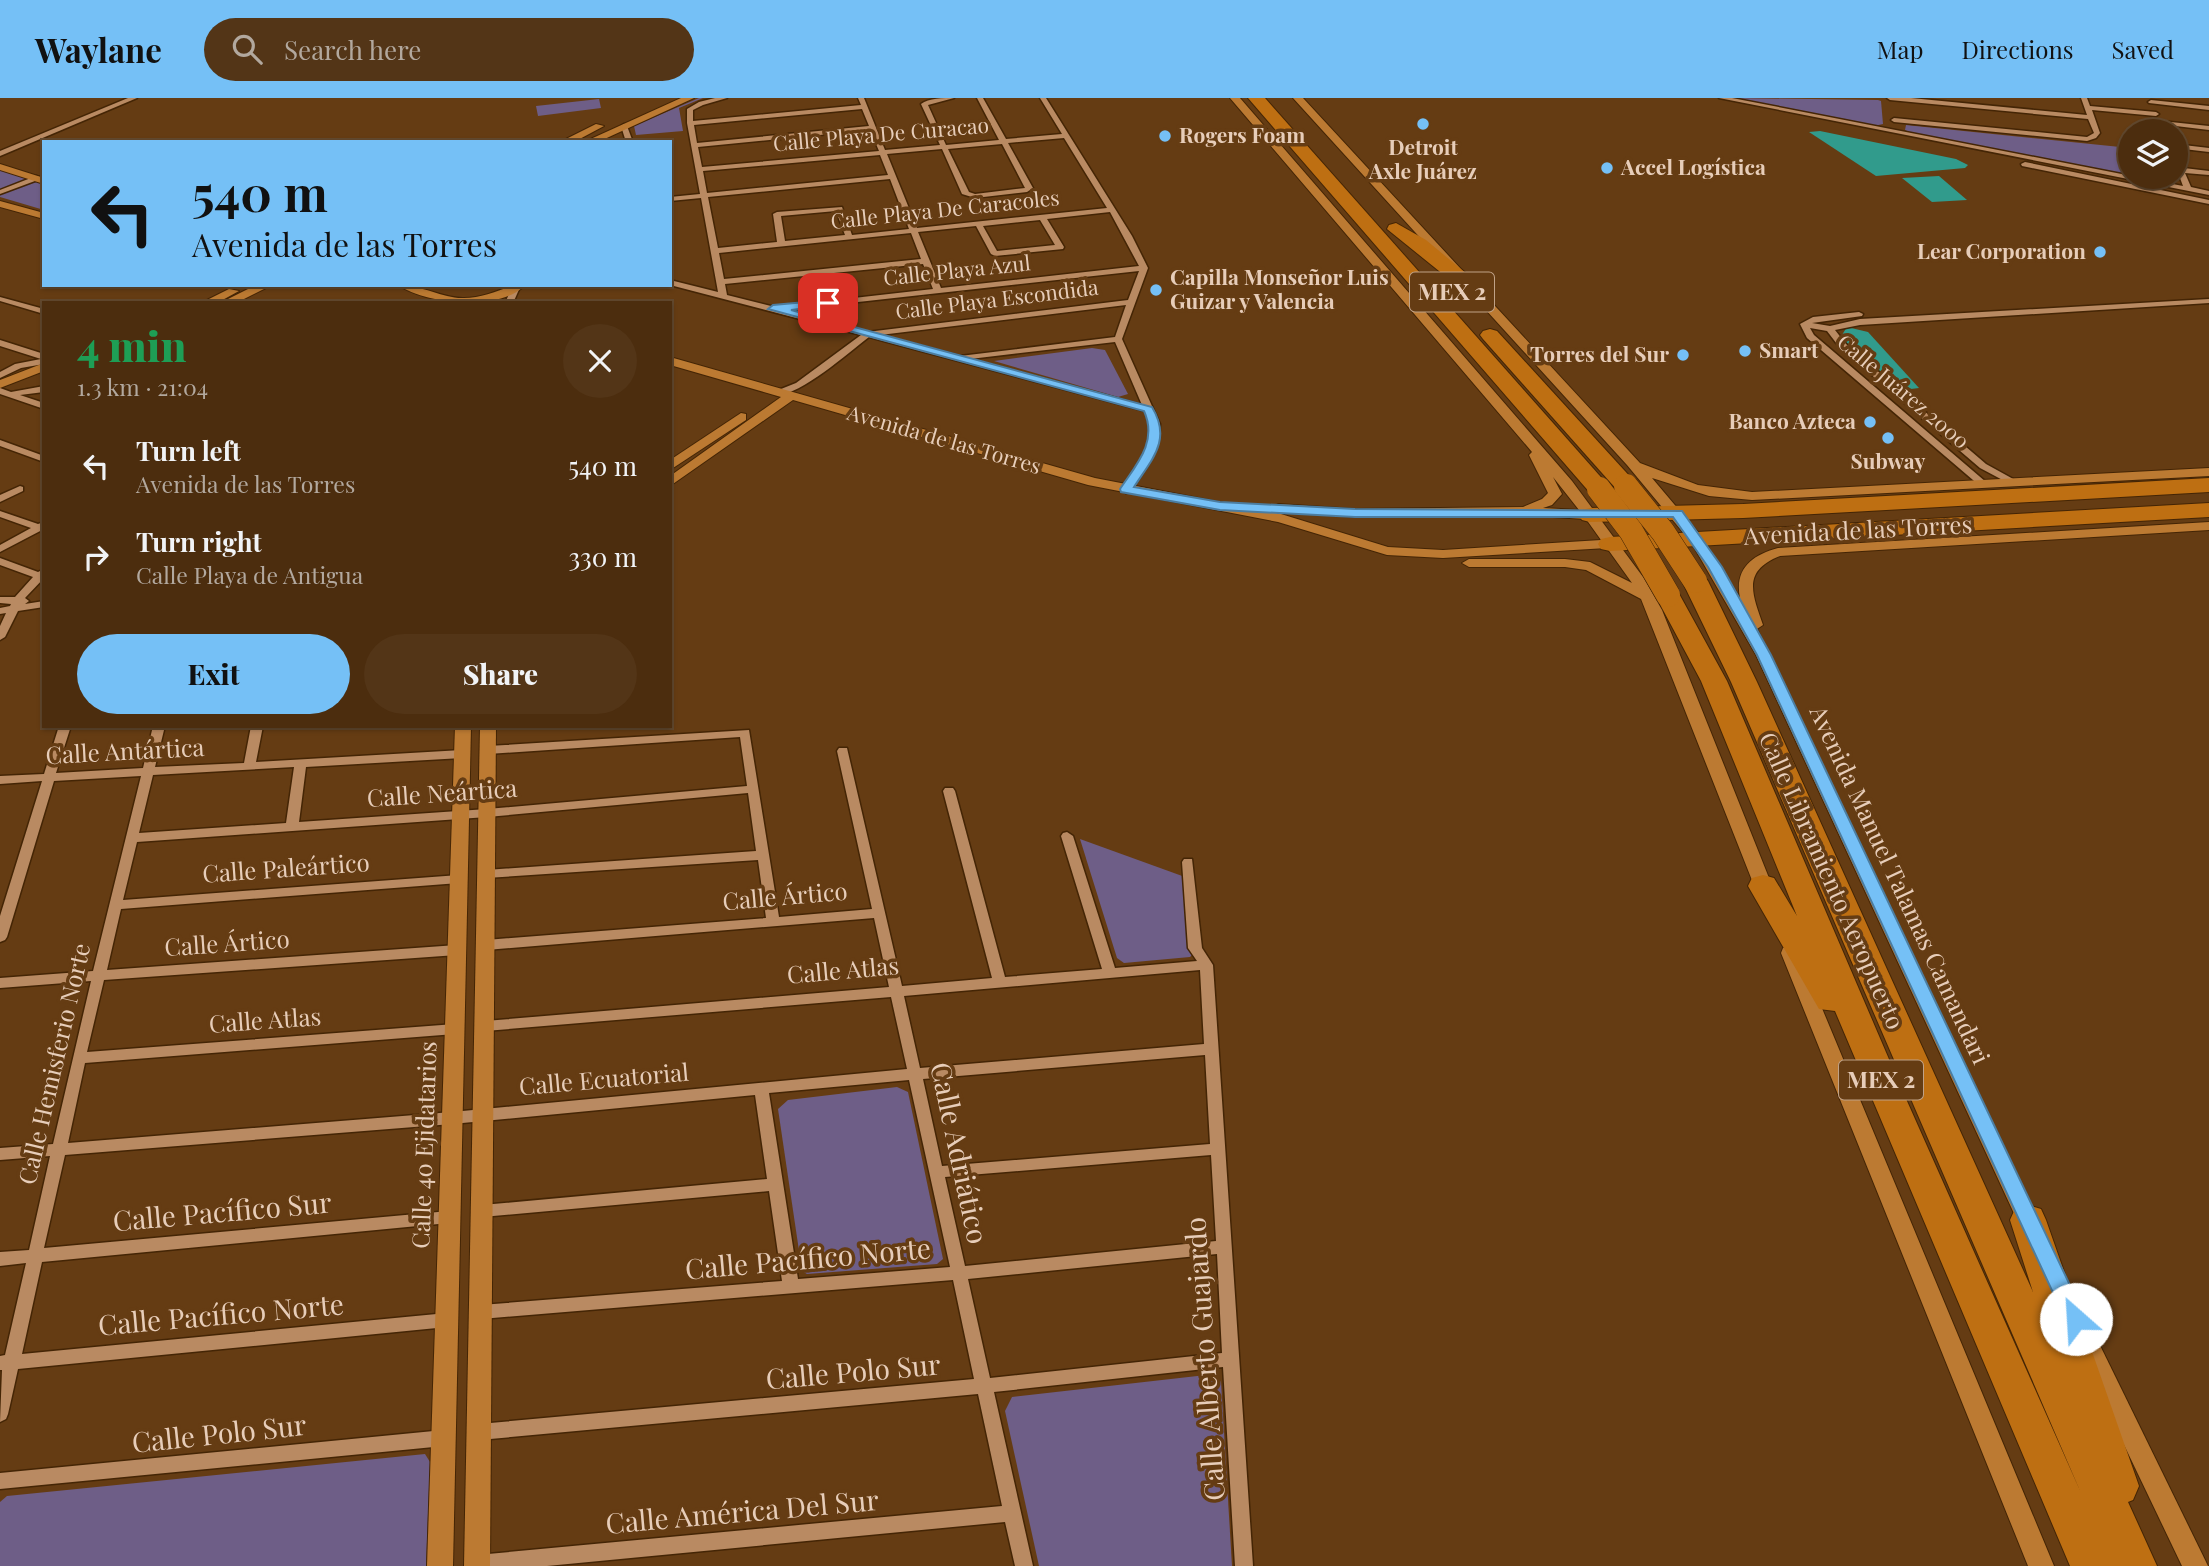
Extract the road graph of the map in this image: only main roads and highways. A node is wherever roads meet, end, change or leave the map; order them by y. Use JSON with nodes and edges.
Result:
{"nodes":[{"id":1,"x":663,"y":98,"type":"edge"},
{"id":2,"x":689,"y":98,"type":"edge"},
{"id":3,"x":1235,"y":98,"type":"edge"},
{"id":4,"x":1246,"y":98,"type":"edge"},
{"id":5,"x":1256,"y":98,"type":"edge"},
{"id":6,"x":1280,"y":98,"type":"edge"},
{"id":7,"x":1298,"y":98,"type":"edge"},
{"id":8,"x":1279,"y":124,"type":"junction"},
{"id":9,"x":569,"y":140,"type":"edge"},
{"id":10,"x":593,"y":140,"type":"edge"},
{"id":11,"x":0,"y":167,"type":"edge"},
{"id":12,"x":41,"y":179,"type":"edge"},
{"id":13,"x":0,"y":204,"type":"edge"},
{"id":14,"x":42,"y":215,"type":"edge"},
{"id":15,"x":1396,"y":229,"type":"junction"},
{"id":16,"x":1377,"y":236,"type":"junction"},
{"id":17,"x":242,"y":287,"type":"edge"},
{"id":18,"x":261,"y":287,"type":"edge"},
{"id":19,"x":411,"y":287,"type":"edge"},
{"id":20,"x":515,"y":287,"type":"edge"},
{"id":21,"x":1472,"y":288,"type":"junction"},
{"id":22,"x":211,"y":301,"type":"edge"},
{"id":23,"x":230,"y":301,"type":"edge"},
{"id":24,"x":457,"y":301,"type":"edge"},
{"id":25,"x":474,"y":301,"type":"edge"},
{"id":26,"x":1430,"y":322,"type":"junction"},
{"id":27,"x":672,"y":362,"type":"edge"},
{"id":28,"x":42,"y":368,"type":"edge"},
{"id":29,"x":42,"y":375,"type":"edge"},
{"id":30,"x":0,"y":384,"type":"edge"},
{"id":31,"x":0,"y":391,"type":"edge"},
{"id":32,"x":790,"y":392,"type":"junction"},
{"id":33,"x":1530,"y":439,"type":"junction"},
{"id":34,"x":672,"y":465,"type":"edge"},
{"id":35,"x":2209,"y":472,"type":"edge"},
{"id":36,"x":1629,"y":474,"type":"junction"},
{"id":37,"x":672,"y":480,"type":"edge"},
{"id":38,"x":1567,"y":484,"type":"junction"},
{"id":39,"x":1651,"y":484,"type":"junction"},
{"id":40,"x":2209,"y":485,"type":"edge"},
{"id":41,"x":1981,"y":491,"type":"junction"},
{"id":42,"x":1220,"y":506,"type":"junction"},
{"id":43,"x":2209,"y":509,"type":"edge"},
{"id":44,"x":1521,"y":511,"type":"junction"},
{"id":45,"x":1743,"y":511,"type":"junction"},
{"id":46,"x":1677,"y":514,"type":"junction"},
{"id":47,"x":2125,"y":514,"type":"junction"},
{"id":48,"x":1590,"y":515,"type":"junction"},
{"id":49,"x":2000,"y":523,"type":"junction"},
{"id":50,"x":2209,"y":525,"type":"edge"},
{"id":51,"x":1746,"y":537,"type":"junction"},
{"id":52,"x":1696,"y":540,"type":"junction"},
{"id":53,"x":1609,"y":544,"type":"junction"},
{"id":54,"x":1849,"y":546,"type":"junction"},
{"id":55,"x":1407,"y":553,"type":"junction"},
{"id":56,"x":1638,"y":579,"type":"junction"},
{"id":57,"x":1682,"y":585,"type":"junction"},
{"id":58,"x":1764,"y":655,"type":"junction"},
{"id":59,"x":463,"y":728,"type":"edge"},
{"id":60,"x":488,"y":728,"type":"edge"},
{"id":61,"x":1763,"y":886,"type":"junction"},
{"id":62,"x":1886,"y":1092,"type":"junction"},
{"id":63,"x":2028,"y":1220,"type":"junction"},
{"id":64,"x":477,"y":1565,"type":"edge"},
{"id":65,"x":440,"y":1566,"type":"edge"},
{"id":66,"x":2041,"y":1566,"type":"edge"},
{"id":67,"x":2092,"y":1566,"type":"edge"},
{"id":68,"x":2135,"y":1566,"type":"edge"},
{"id":69,"x":2145,"y":1566,"type":"edge"},
{"id":70,"x":2195,"y":1566,"type":"edge"}],
"edges":[{"from":1,"to":9,"type":"main road"},
{"from":2,"to":10,"type":"main road"},
{"from":3,"to":26,"type":"main road","name":"Avenida Manuel Talamas Camandari"},
{"from":4,"to":8,"type":"highway"},
{"from":5,"to":8,"type":"highway","number":"MEX 2"},
{"from":6,"to":15,"type":"highway","number":"MEX 2"},
{"from":7,"to":21,"type":"main road","name":"Avenida Manuel Talamas Camandari"},
{"from":8,"to":16,"type":"highway","number":"MEX 2"},
{"from":11,"to":12,"type":"main road"},
{"from":13,"to":14,"type":"main road"},
{"from":15,"to":21,"type":"highway"},
{"from":15,"to":36,"type":"highway","number":"MEX 2"},
{"from":16,"to":26,"type":"highway"},
{"from":16,"to":57,"type":"highway","number":"MEX 2","bridge":true},
{"from":17,"to":22,"type":"main road"},
{"from":18,"to":23,"type":"main road"},
{"from":19,"to":24,"type":"main road"},
{"from":20,"to":25,"type":"main road"},
{"from":21,"to":36,"type":"main road","name":"Avenida Manuel Talamas Camandari"},
{"from":26,"to":33,"type":"main road","name":"Avenida Manuel Talamas Camandari"},
{"from":27,"to":32,"type":"main road","name":"Avenida de las Torres"},
{"from":28,"to":30,"type":"main road"},
{"from":29,"to":31,"type":"main road"},
{"from":32,"to":34,"type":"main road"},
{"from":32,"to":37,"type":"main road"},
{"from":32,"to":42,"type":"main road","name":"Avenida de las Torres"},
{"from":33,"to":38,"type":"main road","name":"Avenida Manuel Talamas Camandari"},
{"from":33,"to":44,"type":"main road"},
{"from":35,"to":41,"type":"main road","name":"Avenida de las Torres"},
{"from":36,"to":39,"type":"main road","name":"Avenida Manuel Talamas Camandari"},
{"from":36,"to":41,"type":"main road","name":"Avenida de las Torres"},
{"from":36,"to":57,"type":"highway","number":"MEX 2","bridge":true},
{"from":38,"to":39,"type":"main road"},
{"from":38,"to":48,"type":"main road","name":"Avenida Manuel Talamas Camandari"},
{"from":39,"to":46,"type":"main road","name":"Avenida Manuel Talamas Camandari"},
{"from":40,"to":41,"type":"highway","name":"Avenida de las Torres"},
{"from":41,"to":45,"type":"highway","name":"Avenida de las Torres"},
{"from":42,"to":44,"type":"main road","name":"Avenida de las Torres"},
{"from":42,"to":55,"type":"main road","name":"Avenida de las Torres"},
{"from":43,"to":47,"type":"highway","name":"Avenida de las Torres"},
{"from":44,"to":48,"type":"main road","name":"Avenida de las Torres"},
{"from":45,"to":46,"type":"highway","name":"Avenida de las Torres"},
{"from":45,"to":51,"type":"highway"},
{"from":46,"to":48,"type":"highway","name":"Avenida de las Torres"},
{"from":46,"to":52,"type":"main road","name":"Avenida Manuel Talamas Camandari"},
{"from":47,"to":49,"type":"highway","name":"Avenida de las Torres"},
{"from":47,"to":50,"type":"highway"},
{"from":48,"to":53,"type":"main road","name":"Avenida Manuel Talamas Camandari"},
{"from":49,"to":51,"type":"highway","name":"Avenida de las Torres"},
{"from":49,"to":54,"type":"highway"},
{"from":50,"to":54,"type":"main road","name":"Avenida de las Torres"},
{"from":51,"to":52,"type":"highway","name":"Avenida de las Torres"},
{"from":52,"to":53,"type":"highway","name":"Avenida de las Torres"},
{"from":52,"to":57,"type":"main road","name":"Avenida Manuel Talamas Camandari"},
{"from":53,"to":55,"type":"main road","name":"Avenida de las Torres"},
{"from":53,"to":56,"type":"main road","name":"Avenida Manuel Talamas Camandari"},
{"from":54,"to":58,"type":"main road","name":"Avenida de las Torres"},
{"from":55,"to":57,"type":"main road"},
{"from":56,"to":57,"type":"main road","name":"Avenida Manuel Talamas Camandari"},
{"from":56,"to":57,"type":"main road"},
{"from":57,"to":58,"type":"main road","name":"Avenida Manuel Talamas Camandari"},
{"from":57,"to":61,"type":"main road","name":"Avenida Manuel Talamas Camandari"},
{"from":57,"to":62,"type":"highway","name":"Calle Libramiento Aeropuerto","number":"MEX 2"},
{"from":57,"to":68,"type":"highway","name":"Calle Libramiento Aeropuerto","number":"MEX 2"},
{"from":58,"to":63,"type":"main road","name":"Avenida Manuel Talamas Camandari"},
{"from":59,"to":65,"type":"main road","name":"Calle 40 Ejidatarios"},
{"from":60,"to":64,"type":"main road"},
{"from":61,"to":62,"type":"highway"},
{"from":61,"to":66,"type":"main road","name":"Avenida Manuel Talamas Camandari"},
{"from":62,"to":67,"type":"highway","name":"Calle Libramiento Aeropuerto","number":"MEX 2"},
{"from":63,"to":69,"type":"highway"},
{"from":63,"to":70,"type":"main road","name":"Avenida Manuel Talamas Camandari"}]}
